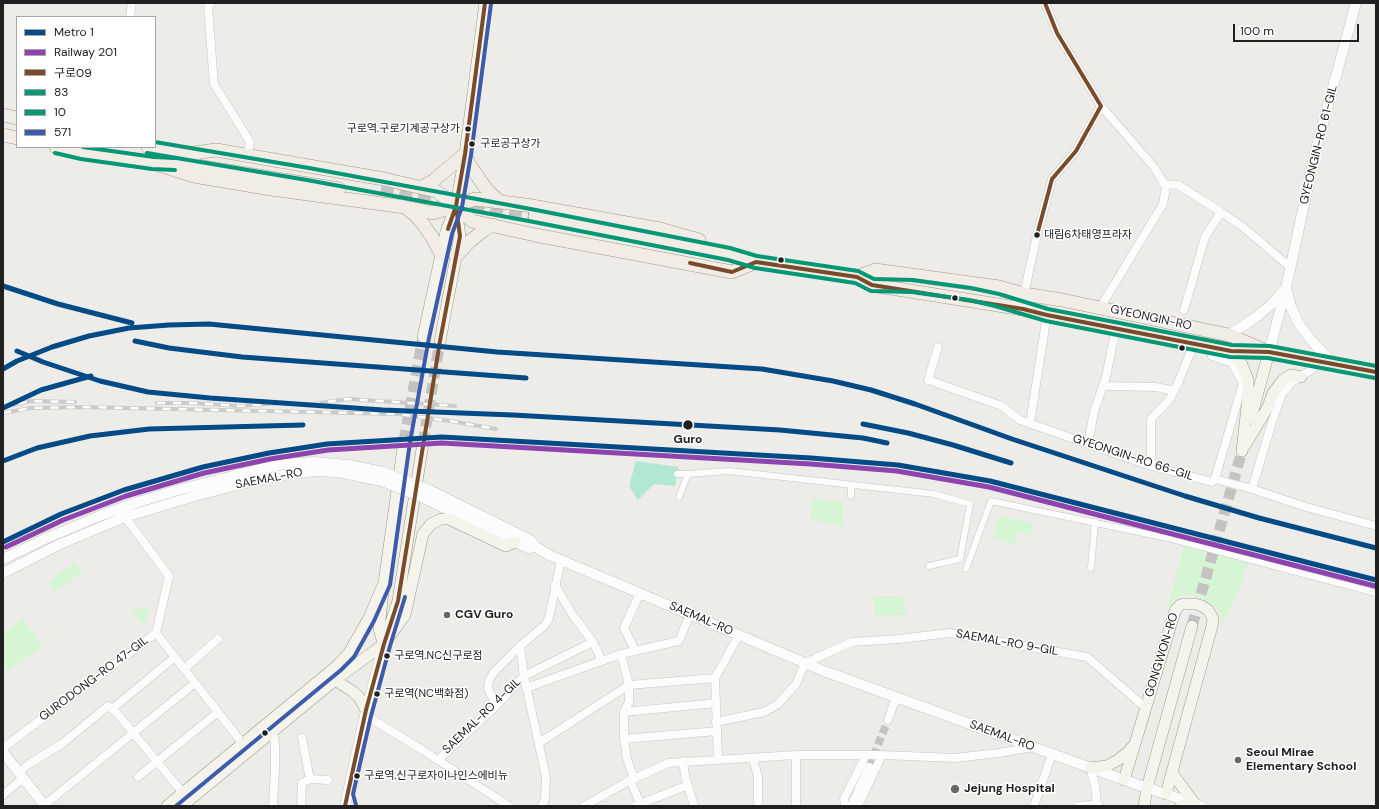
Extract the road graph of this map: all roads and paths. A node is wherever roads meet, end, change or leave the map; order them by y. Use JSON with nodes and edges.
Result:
{"nodes":[{"id":1,"x":132,"y":3,"type":"edge"},
{"id":2,"x":211,"y":3,"type":"edge"},
{"id":3,"x":485,"y":3,"type":"edge"},
{"id":4,"x":1045,"y":3,"type":"edge"},
{"id":5,"x":1356,"y":3,"type":"edge"},
{"id":6,"x":130,"y":16,"type":"edge"},
{"id":7,"x":1101,"y":106,"type":"junction"},
{"id":8,"x":3,"y":115,"type":"edge"},
{"id":9,"x":16,"y":118,"type":"edge"},
{"id":10,"x":3,"y":135,"type":"edge"},
{"id":11,"x":16,"y":138,"type":"edge"},
{"id":12,"x":64,"y":148,"type":"edge"},
{"id":13,"x":153,"y":148,"type":"edge"},
{"id":14,"x":79,"y":150,"type":"edge"},
{"id":15,"x":186,"y":154,"type":"junction"},
{"id":16,"x":464,"y":154,"type":"junction"},
{"id":17,"x":247,"y":156,"type":"junction"},
{"id":18,"x":153,"y":164,"type":"junction"},
{"id":19,"x":1164,"y":184,"type":"junction"},
{"id":20,"x":422,"y":187,"type":"junction"},
{"id":21,"x":500,"y":202,"type":"junction"},
{"id":22,"x":456,"y":206,"type":"junction"},
{"id":23,"x":405,"y":207,"type":"junction"},
{"id":24,"x":1221,"y":212,"type":"junction"},
{"id":25,"x":534,"y":220,"type":"tunnel mouth"},
{"id":26,"x":493,"y":225,"type":"junction"},
{"id":27,"x":442,"y":254,"type":"junction"},
{"id":28,"x":456,"y":256,"type":"junction"},
{"id":29,"x":756,"y":262,"type":"junction"},
{"id":30,"x":1290,"y":267,"type":"junction"},
{"id":31,"x":857,"y":278,"type":"junction"},
{"id":32,"x":1286,"y":288,"type":"junction"},
{"id":33,"x":1024,"y":294,"type":"junction"},
{"id":34,"x":1100,"y":308,"type":"junction"},
{"id":35,"x":1023,"y":309,"type":"junction"},
{"id":36,"x":1184,"y":310,"type":"dead end"},
{"id":37,"x":1047,"y":315,"type":"junction"},
{"id":38,"x":1116,"y":328,"type":"junction"},
{"id":39,"x":1229,"y":335,"type":"junction"},
{"id":40,"x":423,"y":336,"type":"tunnel mouth"},
{"id":41,"x":440,"y":341,"type":"tunnel mouth"},
{"id":42,"x":1194,"y":344,"type":"junction"},
{"id":43,"x":938,"y":347,"type":"dead end"},
{"id":44,"x":1214,"y":348,"type":"junction"},
{"id":45,"x":1231,"y":351,"type":"junction"},
{"id":46,"x":1269,"y":352,"type":"junction"},
{"id":47,"x":1328,"y":363,"type":"junction"},
{"id":48,"x":1376,"y":372,"type":"edge"},
{"id":49,"x":1301,"y":376,"type":"junction"},
{"id":50,"x":1102,"y":386,"type":"junction"},
{"id":51,"x":1174,"y":391,"type":"junction"},
{"id":52,"x":1030,"y":424,"type":"junction"},
{"id":53,"x":404,"y":441,"type":"tunnel mouth"},
{"id":54,"x":423,"y":443,"type":"tunnel mouth"},
{"id":55,"x":1088,"y":444,"type":"junction"},
{"id":56,"x":1242,"y":451,"type":"junction"},
{"id":57,"x":1151,"y":466,"type":"junction"},
{"id":58,"x":677,"y":474,"type":"dead end"},
{"id":59,"x":688,"y":474,"type":"junction"},
{"id":60,"x":383,"y":477,"type":"junction"},
{"id":61,"x":1215,"y":479,"type":"junction"},
{"id":62,"x":851,"y":485,"type":"junction"},
{"id":63,"x":1252,"y":489,"type":"junction"},
{"id":64,"x":429,"y":495,"type":"junction"},
{"id":65,"x":851,"y":496,"type":"dead end"},
{"id":66,"x":679,"y":497,"type":"dead end"},
{"id":67,"x":125,"y":517,"type":"junction"},
{"id":68,"x":1095,"y":522,"type":"junction"},
{"id":69,"x":1376,"y":526,"type":"edge"},
{"id":70,"x":515,"y":542,"type":"junction"},
{"id":71,"x":536,"y":547,"type":"junction"},
{"id":72,"x":3,"y":560,"type":"edge"},
{"id":73,"x":561,"y":560,"type":"junction"},
{"id":74,"x":928,"y":566,"type":"dead end"},
{"id":75,"x":1091,"y":568,"type":"dead end"},
{"id":76,"x":966,"y":569,"type":"dead end"},
{"id":77,"x":3,"y":573,"type":"edge"},
{"id":78,"x":384,"y":582,"type":"junction"},
{"id":79,"x":555,"y":585,"type":"junction"},
{"id":80,"x":640,"y":593,"type":"junction"},
{"id":81,"x":1376,"y":593,"type":"edge"},
{"id":82,"x":690,"y":614,"type":"junction"},
{"id":83,"x":1192,"y":626,"type":"tunnel mouth"},
{"id":84,"x":156,"y":633,"type":"junction"},
{"id":85,"x":739,"y":635,"type":"junction"},
{"id":86,"x":218,"y":640,"type":"dead end"},
{"id":87,"x":593,"y":642,"type":"junction"},
{"id":88,"x":384,"y":644,"type":"junction"},
{"id":89,"x":520,"y":646,"type":"junction"},
{"id":90,"x":636,"y":650,"type":"junction"},
{"id":91,"x":621,"y":654,"type":"junction"},
{"id":92,"x":175,"y":657,"type":"junction"},
{"id":93,"x":602,"y":661,"type":"junction"},
{"id":94,"x":805,"y":663,"type":"junction"},
{"id":95,"x":184,"y":669,"type":"junction"},
{"id":96,"x":338,"y":673,"type":"junction"},
{"id":97,"x":524,"y":676,"type":"junction"},
{"id":98,"x":715,"y":678,"type":"junction"},
{"id":99,"x":195,"y":683,"type":"junction"},
{"id":100,"x":629,"y":685,"type":"junction"},
{"id":101,"x":526,"y":688,"type":"junction"},
{"id":102,"x":896,"y":698,"type":"junction"},
{"id":103,"x":716,"y":703,"type":"junction"},
{"id":104,"x":496,"y":706,"type":"junction"},
{"id":105,"x":1146,"y":708,"type":"junction"},
{"id":106,"x":112,"y":709,"type":"junction"},
{"id":107,"x":218,"y":712,"type":"junction"},
{"id":108,"x":366,"y":712,"type":"junction"},
{"id":109,"x":624,"y":712,"type":"junction"},
{"id":110,"x":888,"y":720,"type":"tunnel mouth"},
{"id":111,"x":716,"y":722,"type":"junction"},
{"id":112,"x":273,"y":731,"type":"junction"},
{"id":113,"x":717,"y":731,"type":"junction"},
{"id":114,"x":134,"y":733,"type":"junction"},
{"id":115,"x":302,"y":738,"type":"dead end"},
{"id":116,"x":624,"y":739,"type":"junction"},
{"id":117,"x":1136,"y":742,"type":"junction"},
{"id":118,"x":539,"y":743,"type":"junction"},
{"id":119,"x":243,"y":744,"type":"junction"},
{"id":120,"x":1033,"y":747,"type":"junction"},
{"id":121,"x":3,"y":748,"type":"edge"},
{"id":122,"x":3,"y":752,"type":"edge"},
{"id":123,"x":1052,"y":754,"type":"junction"},
{"id":124,"x":796,"y":755,"type":"junction"},
{"id":125,"x":866,"y":755,"type":"junction"},
{"id":126,"x":882,"y":755,"type":"junction"},
{"id":127,"x":753,"y":758,"type":"junction"},
{"id":128,"x":438,"y":760,"type":"junction"},
{"id":129,"x":718,"y":760,"type":"junction"},
{"id":130,"x":157,"y":761,"type":"junction"},
{"id":131,"x":684,"y":761,"type":"junction"},
{"id":132,"x":869,"y":767,"type":"tunnel mouth"},
{"id":133,"x":1090,"y":768,"type":"junction"},
{"id":134,"x":1172,"y":773,"type":"junction"},
{"id":135,"x":21,"y":775,"type":"junction"},
{"id":136,"x":138,"y":776,"type":"dead end"},
{"id":137,"x":310,"y":779,"type":"junction"},
{"id":138,"x":632,"y":779,"type":"junction"},
{"id":139,"x":328,"y":780,"type":"dead end"},
{"id":140,"x":1124,"y":780,"type":"junction"},
{"id":141,"x":688,"y":786,"type":"junction"},
{"id":142,"x":1147,"y":788,"type":"junction"},
{"id":143,"x":183,"y":793,"type":"junction"},
{"id":144,"x":347,"y":794,"type":"junction"},
{"id":145,"x":1166,"y":794,"type":"junction"},
{"id":146,"x":3,"y":795,"type":"edge"},
{"id":147,"x":1098,"y":805,"type":"edge"},
{"id":148,"x":1198,"y":805,"type":"edge"},
{"id":149,"x":44,"y":806,"type":"edge"},
{"id":150,"x":167,"y":806,"type":"edge"},
{"id":151,"x":182,"y":806,"type":"edge"},
{"id":152,"x":273,"y":806,"type":"edge"},
{"id":153,"x":301,"y":806,"type":"edge"},
{"id":154,"x":340,"y":806,"type":"edge"},
{"id":155,"x":345,"y":806,"type":"edge"},
{"id":156,"x":350,"y":806,"type":"edge"},
{"id":157,"x":509,"y":806,"type":"edge"},
{"id":158,"x":542,"y":806,"type":"edge"},
{"id":159,"x":584,"y":806,"type":"edge"},
{"id":160,"x":639,"y":806,"type":"edge"},
{"id":161,"x":694,"y":806,"type":"edge"},
{"id":162,"x":758,"y":806,"type":"edge"},
{"id":163,"x":796,"y":806,"type":"edge"},
{"id":164,"x":845,"y":806,"type":"edge"},
{"id":165,"x":851,"y":806,"type":"edge"},
{"id":166,"x":858,"y":806,"type":"edge"},
{"id":167,"x":1034,"y":806,"type":"edge"},
{"id":168,"x":1078,"y":806,"type":"edge"},
{"id":169,"x":1136,"y":806,"type":"edge"},
{"id":170,"x":1144,"y":806,"type":"edge"},
{"id":171,"x":1181,"y":806,"type":"edge"}],
"edges":[{"from":1,"to":6,"type":"street"},
{"from":2,"to":17,"type":"street"},
{"from":3,"to":16,"type":"main road"},
{"from":4,"to":7,"type":"street"},
{"from":5,"to":30,"type":"street","name":"GYEONGIN-RO 61-GIL"},
{"from":7,"to":19,"type":"street"},
{"from":7,"to":33,"type":"street"},
{"from":8,"to":9,"type":"main road"},
{"from":10,"to":11,"type":"main road"},
{"from":12,"to":14,"type":"main road"},
{"from":13,"to":15,"type":"main road"},
{"from":14,"to":18,"type":"main road"},
{"from":15,"to":17,"type":"main road"},
{"from":15,"to":18,"type":"main road"},
{"from":16,"to":20,"type":"main road"},
{"from":16,"to":21,"type":"main road"},
{"from":16,"to":22,"type":"main road"},
{"from":17,"to":20,"type":"main road"},
{"from":18,"to":23,"type":"main road"},
{"from":19,"to":24,"type":"street"},
{"from":19,"to":34,"type":"street","name":"GYEONGIN-RO"},
{"from":20,"to":22,"type":"main road"},
{"from":21,"to":22,"type":"main road"},
{"from":21,"to":29,"type":"main road"},
{"from":22,"to":23,"type":"main road"},
{"from":22,"to":26,"type":"main road"},
{"from":22,"to":27,"type":"main road"},
{"from":22,"to":28,"type":"main road"},
{"from":23,"to":27,"type":"main road"},
{"from":24,"to":30,"type":"street"},
{"from":24,"to":36,"type":"street","name":"GYEONGIN-RO"},
{"from":25,"to":29,"type":"main road","name":"GYEONGIN-RO"},
{"from":26,"to":28,"type":"main road"},
{"from":26,"to":29,"type":"main road"},
{"from":27,"to":40,"type":"main road"},
{"from":28,"to":41,"type":"main road"},
{"from":29,"to":31,"type":"main road","name":"GYEONGIN-RO"},
{"from":30,"to":32,"type":"street","name":"GYEONGIN-RO 61-GIL"},
{"from":31,"to":33,"type":"main road","name":"GYEONGIN-RO"},
{"from":31,"to":35,"type":"main road","name":"GYEONGIN-RO"},
{"from":32,"to":39,"type":"street"},
{"from":32,"to":46,"type":"street","name":"GYEONGIN-RO 61-GIL"},
{"from":32,"to":47,"type":"street"},
{"from":33,"to":34,"type":"main road","name":"GYEONGIN-RO"},
{"from":33,"to":35,"type":"street"},
{"from":34,"to":39,"type":"main road","name":"GYEONGIN-RO"},
{"from":35,"to":37,"type":"main road","name":"GYEONGIN-RO"},
{"from":37,"to":38,"type":"main road","name":"GYEONGIN-RO"},
{"from":37,"to":52,"type":"street"},
{"from":38,"to":42,"type":"main road","name":"GYEONGIN-RO"},
{"from":38,"to":50,"type":"street"},
{"from":39,"to":46,"type":"main road","name":"GYEONGIN-RO"},
{"from":42,"to":44,"type":"main road","name":"GYEONGIN-RO"},
{"from":42,"to":51,"type":"street"},
{"from":43,"to":52,"type":"street","name":"GYEONGIN-RO 66-GIL"},
{"from":44,"to":45,"type":"main road","name":"GYEONGIN-RO"},
{"from":44,"to":61,"type":"street"},
{"from":45,"to":46,"type":"main road","name":"GYEONGIN-RO"},
{"from":45,"to":56,"type":"main road"},
{"from":46,"to":47,"type":"main road","name":"GYEONGIN-RO"},
{"from":46,"to":56,"type":"main road"},
{"from":47,"to":48,"type":"main road","name":"GYEONGIN-RO"},
{"from":47,"to":49,"type":"street"},
{"from":49,"to":56,"type":"main road"},
{"from":49,"to":63,"type":"street"},
{"from":50,"to":51,"type":"street"},
{"from":50,"to":55,"type":"street"},
{"from":51,"to":57,"type":"street"},
{"from":52,"to":55,"type":"street","name":"GYEONGIN-RO 66-GIL"},
{"from":53,"to":78,"type":"main road","bridge":true},
{"from":54,"to":88,"type":"main road","bridge":true},
{"from":55,"to":57,"type":"street","name":"GYEONGIN-RO 66-GIL"},
{"from":57,"to":61,"type":"street","name":"GYEONGIN-RO 66-GIL"},
{"from":58,"to":59,"type":"street"},
{"from":59,"to":62,"type":"street"},
{"from":59,"to":66,"type":"street"},
{"from":60,"to":64,"type":"street","name":"SAEMAL-RO","bridge":true},
{"from":60,"to":64,"type":"street","name":"SAEMAL-RO","bridge":true},
{"from":60,"to":67,"type":"street","name":"SAEMAL-RO"},
{"from":60,"to":72,"type":"street"},
{"from":61,"to":63,"type":"street","name":"GYEONGIN-RO 66-GIL"},
{"from":62,"to":65,"type":"street"},
{"from":62,"to":74,"type":"street"},
{"from":63,"to":69,"type":"street","name":"GYEONGIN-RO 66-GIL"},
{"from":64,"to":70,"type":"street","name":"SAEMAL-RO"},
{"from":64,"to":71,"type":"street","name":"SAEMAL-RO"},
{"from":67,"to":77,"type":"street","name":"SAEMAL-RO"},
{"from":67,"to":84,"type":"street","name":"GURODONG-RO 47-GIL"},
{"from":68,"to":75,"type":"street"},
{"from":68,"to":76,"type":"street"},
{"from":68,"to":81,"type":"street"},
{"from":70,"to":71,"type":"street","name":"SAEMAL-RO"},
{"from":70,"to":88,"type":"main road"},
{"from":71,"to":73,"type":"street","name":"SAEMAL-RO"},
{"from":73,"to":79,"type":"street"},
{"from":73,"to":80,"type":"street","name":"SAEMAL-RO"},
{"from":78,"to":88,"type":"main road"},
{"from":78,"to":96,"type":"main road"},
{"from":79,"to":87,"type":"street"},
{"from":79,"to":89,"type":"street"},
{"from":80,"to":82,"type":"street","name":"SAEMAL-RO"},
{"from":80,"to":90,"type":"street"},
{"from":82,"to":85,"type":"street","name":"SAEMAL-RO"},
{"from":82,"to":90,"type":"street"},
{"from":83,"to":142,"type":"main road","name":"GONGWON-RO"},
{"from":84,"to":92,"type":"street"},
{"from":84,"to":121,"type":"street","name":"GURODONG-RO 47-GIL"},
{"from":85,"to":94,"type":"street","name":"SAEMAL-RO"},
{"from":85,"to":98,"type":"street"},
{"from":86,"to":95,"type":"street"},
{"from":87,"to":93,"type":"street"},
{"from":87,"to":97,"type":"street","name":"SAEMAL-RO 4-GIL"},
{"from":88,"to":96,"type":"main road"},
{"from":88,"to":108,"type":"street"},
{"from":89,"to":97,"type":"street"},
{"from":89,"to":104,"type":"street"},
{"from":90,"to":91,"type":"street"},
{"from":91,"to":93,"type":"street"},
{"from":91,"to":100,"type":"street"},
{"from":92,"to":95,"type":"street"},
{"from":92,"to":106,"type":"street"},
{"from":93,"to":101,"type":"street"},
{"from":94,"to":102,"type":"street","name":"SAEMAL-RO"},
{"from":94,"to":105,"type":"street","name":"SAEMAL-RO 9-GIL"},
{"from":94,"to":111,"type":"street"},
{"from":95,"to":99,"type":"street"},
{"from":96,"to":108,"type":"main road"},
{"from":96,"to":112,"type":"main road"},
{"from":96,"to":119,"type":"main road"},
{"from":97,"to":101,"type":"street"},
{"from":97,"to":104,"type":"street","name":"SAEMAL-RO 4-GIL"},
{"from":98,"to":100,"type":"street"},
{"from":98,"to":103,"type":"street"},
{"from":99,"to":107,"type":"street"},
{"from":99,"to":114,"type":"street"},
{"from":100,"to":109,"type":"street"},
{"from":100,"to":118,"type":"street"},
{"from":101,"to":118,"type":"street"},
{"from":102,"to":110,"type":"street"},
{"from":102,"to":120,"type":"street","name":"SAEMAL-RO"},
{"from":103,"to":109,"type":"street"},
{"from":103,"to":111,"type":"street"},
{"from":104,"to":128,"type":"street","name":"SAEMAL-RO 4-GIL"},
{"from":105,"to":117,"type":"main road","name":"GONGWON-RO"},
{"from":105,"to":134,"type":"main road","name":"GONGWON-RO"},
{"from":106,"to":114,"type":"street"},
{"from":106,"to":135,"type":"street"},
{"from":107,"to":119,"type":"street"},
{"from":107,"to":130,"type":"street"},
{"from":108,"to":128,"type":"street"},
{"from":108,"to":144,"type":"street"},
{"from":109,"to":116,"type":"street"},
{"from":111,"to":113,"type":"street"},
{"from":112,"to":151,"type":"main road"},
{"from":112,"to":152,"type":"street"},
{"from":113,"to":116,"type":"street"},
{"from":113,"to":129,"type":"street"},
{"from":114,"to":130,"type":"street"},
{"from":114,"to":149,"type":"street"},
{"from":115,"to":137,"type":"street"},
{"from":116,"to":138,"type":"street"},
{"from":117,"to":133,"type":"main road"},
{"from":117,"to":140,"type":"main road","name":"GONGWON-RO"},
{"from":118,"to":158,"type":"street"},
{"from":119,"to":143,"type":"main road"},
{"from":120,"to":123,"type":"street","name":"SAEMAL-RO"},
{"from":120,"to":126,"type":"street"},
{"from":122,"to":135,"type":"street"},
{"from":123,"to":133,"type":"street","name":"SAEMAL-RO"},
{"from":123,"to":167,"type":"street"},
{"from":124,"to":125,"type":"street"},
{"from":124,"to":127,"type":"street"},
{"from":124,"to":163,"type":"street"},
{"from":125,"to":126,"type":"street"},
{"from":125,"to":164,"type":"street"},
{"from":126,"to":166,"type":"street"},
{"from":127,"to":129,"type":"street"},
{"from":127,"to":162,"type":"street"},
{"from":128,"to":157,"type":"street"},
{"from":129,"to":131,"type":"street"},
{"from":130,"to":136,"type":"street"},
{"from":130,"to":143,"type":"street"},
{"from":131,"to":138,"type":"street"},
{"from":131,"to":141,"type":"street"},
{"from":132,"to":165,"type":"street"},
{"from":133,"to":140,"type":"street","name":"SAEMAL-RO"},
{"from":133,"to":147,"type":"street"},
{"from":134,"to":145,"type":"main road","name":"GONGWON-RO"},
{"from":134,"to":148,"type":"main road"},
{"from":135,"to":146,"type":"street"},
{"from":135,"to":149,"type":"street"},
{"from":137,"to":139,"type":"street"},
{"from":137,"to":153,"type":"street"},
{"from":138,"to":159,"type":"street"},
{"from":138,"to":160,"type":"street"},
{"from":140,"to":142,"type":"street","name":"SAEMAL-RO"},
{"from":141,"to":160,"type":"street"},
{"from":141,"to":161,"type":"street"},
{"from":142,"to":145,"type":"street","name":"SAEMAL-RO"},
{"from":142,"to":169,"type":"main road","name":"GONGWON-RO"},
{"from":142,"to":170,"type":"main road","name":"GONGWON-RO"},
{"from":143,"to":150,"type":"main road"},
{"from":144,"to":154,"type":"street"},
{"from":144,"to":155,"type":"street"},
{"from":144,"to":156,"type":"street"},
{"from":145,"to":148,"type":"street","name":"SAEMAL-RO"},
{"from":147,"to":168,"type":"street"},
{"from":148,"to":171,"type":"main road"}]}
